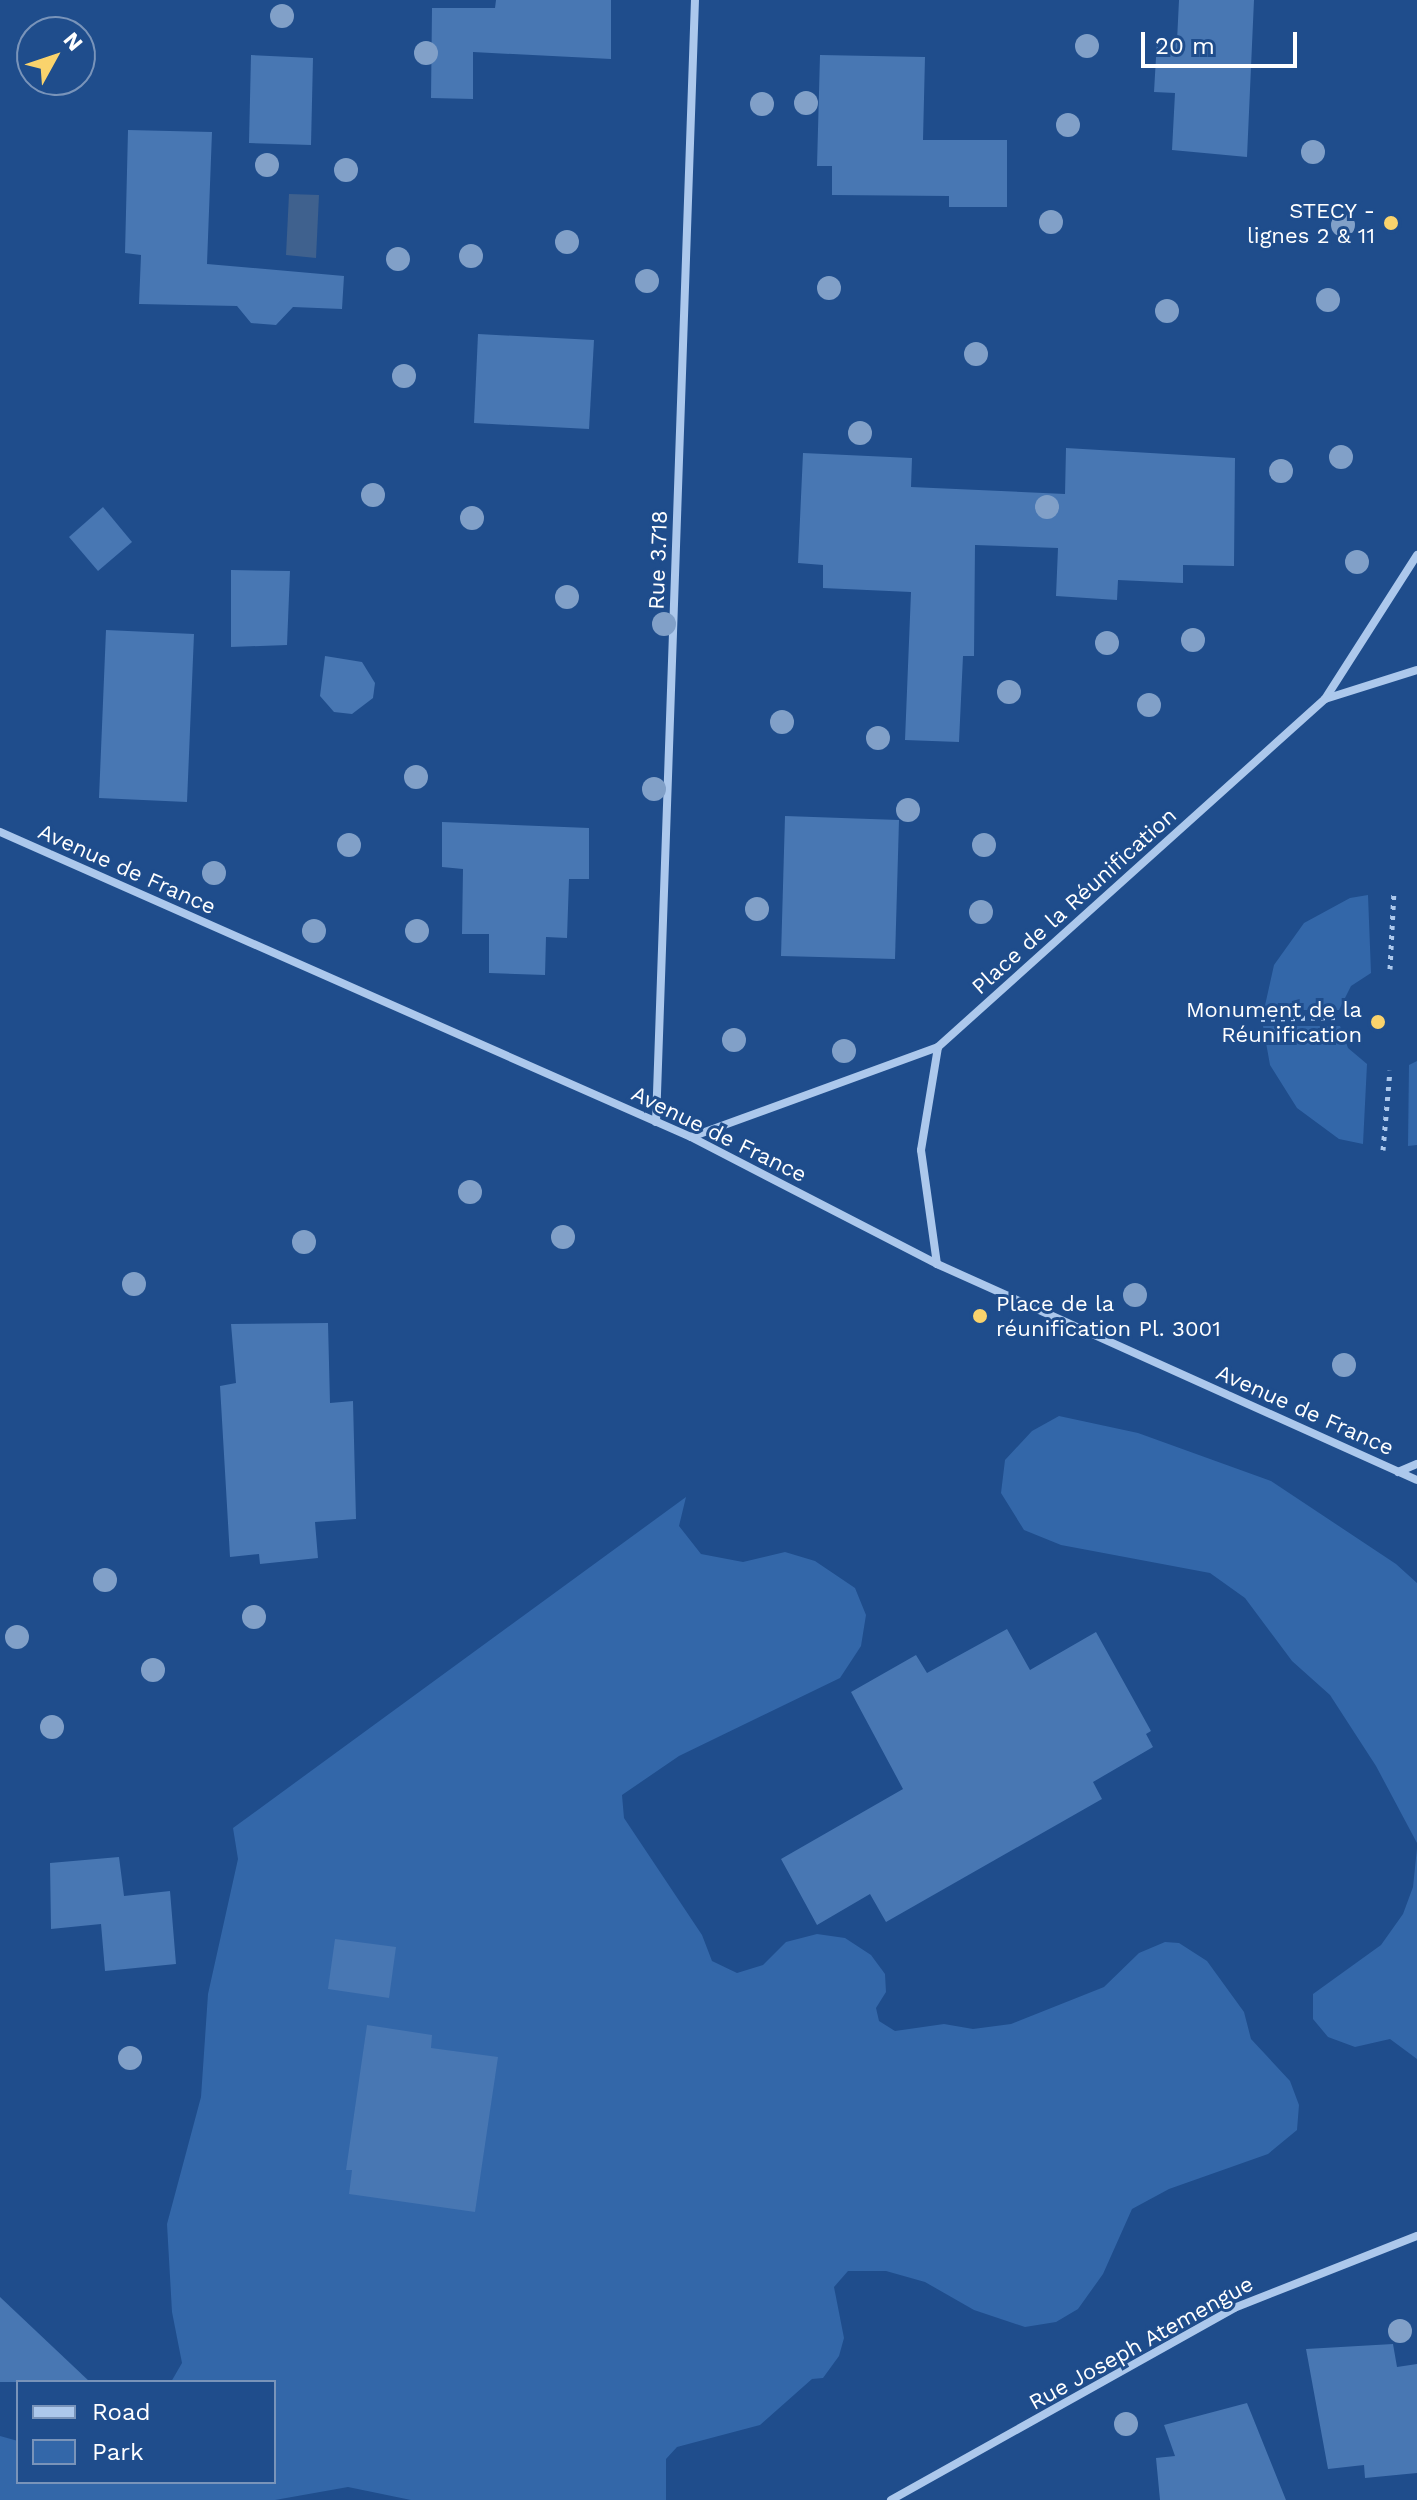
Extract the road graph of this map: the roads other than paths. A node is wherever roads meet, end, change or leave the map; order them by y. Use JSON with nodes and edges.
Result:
{"nodes":[{"id":1,"x":695,"y":0,"type":"edge"},
{"id":2,"x":1417,"y":555,"type":"edge"},
{"id":3,"x":1417,"y":670,"type":"edge"},
{"id":4,"x":1325,"y":699,"type":"junction"},
{"id":5,"x":0,"y":832,"type":"edge"},
{"id":6,"x":938,"y":1047,"type":"junction"},
{"id":7,"x":656,"y":1122,"type":"junction"},
{"id":8,"x":691,"y":1137,"type":"junction"},
{"id":9,"x":937,"y":1264,"type":"junction"},
{"id":10,"x":1417,"y":1464,"type":"edge"},
{"id":11,"x":1398,"y":1472,"type":"junction"},
{"id":12,"x":1417,"y":1480,"type":"edge"},
{"id":13,"x":1417,"y":2236,"type":"edge"},
{"id":14,"x":891,"y":2500,"type":"edge"}],
"edges":[{"from":1,"to":7,"type":"street","name":"Rue 3.718"},
{"from":2,"to":4,"type":"street"},
{"from":3,"to":4,"type":"street","name":"Place de la Réunification"},
{"from":4,"to":6,"type":"street","name":"Place de la Réunification"},
{"from":5,"to":7,"type":"street","name":"Avenue de France"},
{"from":6,"to":8,"type":"street"},
{"from":6,"to":9,"type":"street"},
{"from":7,"to":8,"type":"street","name":"Avenue de France"},
{"from":8,"to":9,"type":"street","name":"Avenue de France"},
{"from":9,"to":11,"type":"street","name":"Avenue de France"},
{"from":10,"to":11,"type":"street"},
{"from":11,"to":12,"type":"street","name":"Avenue de France"},
{"from":13,"to":14,"type":"street","name":"Rue Joseph Atemengue"}]}
